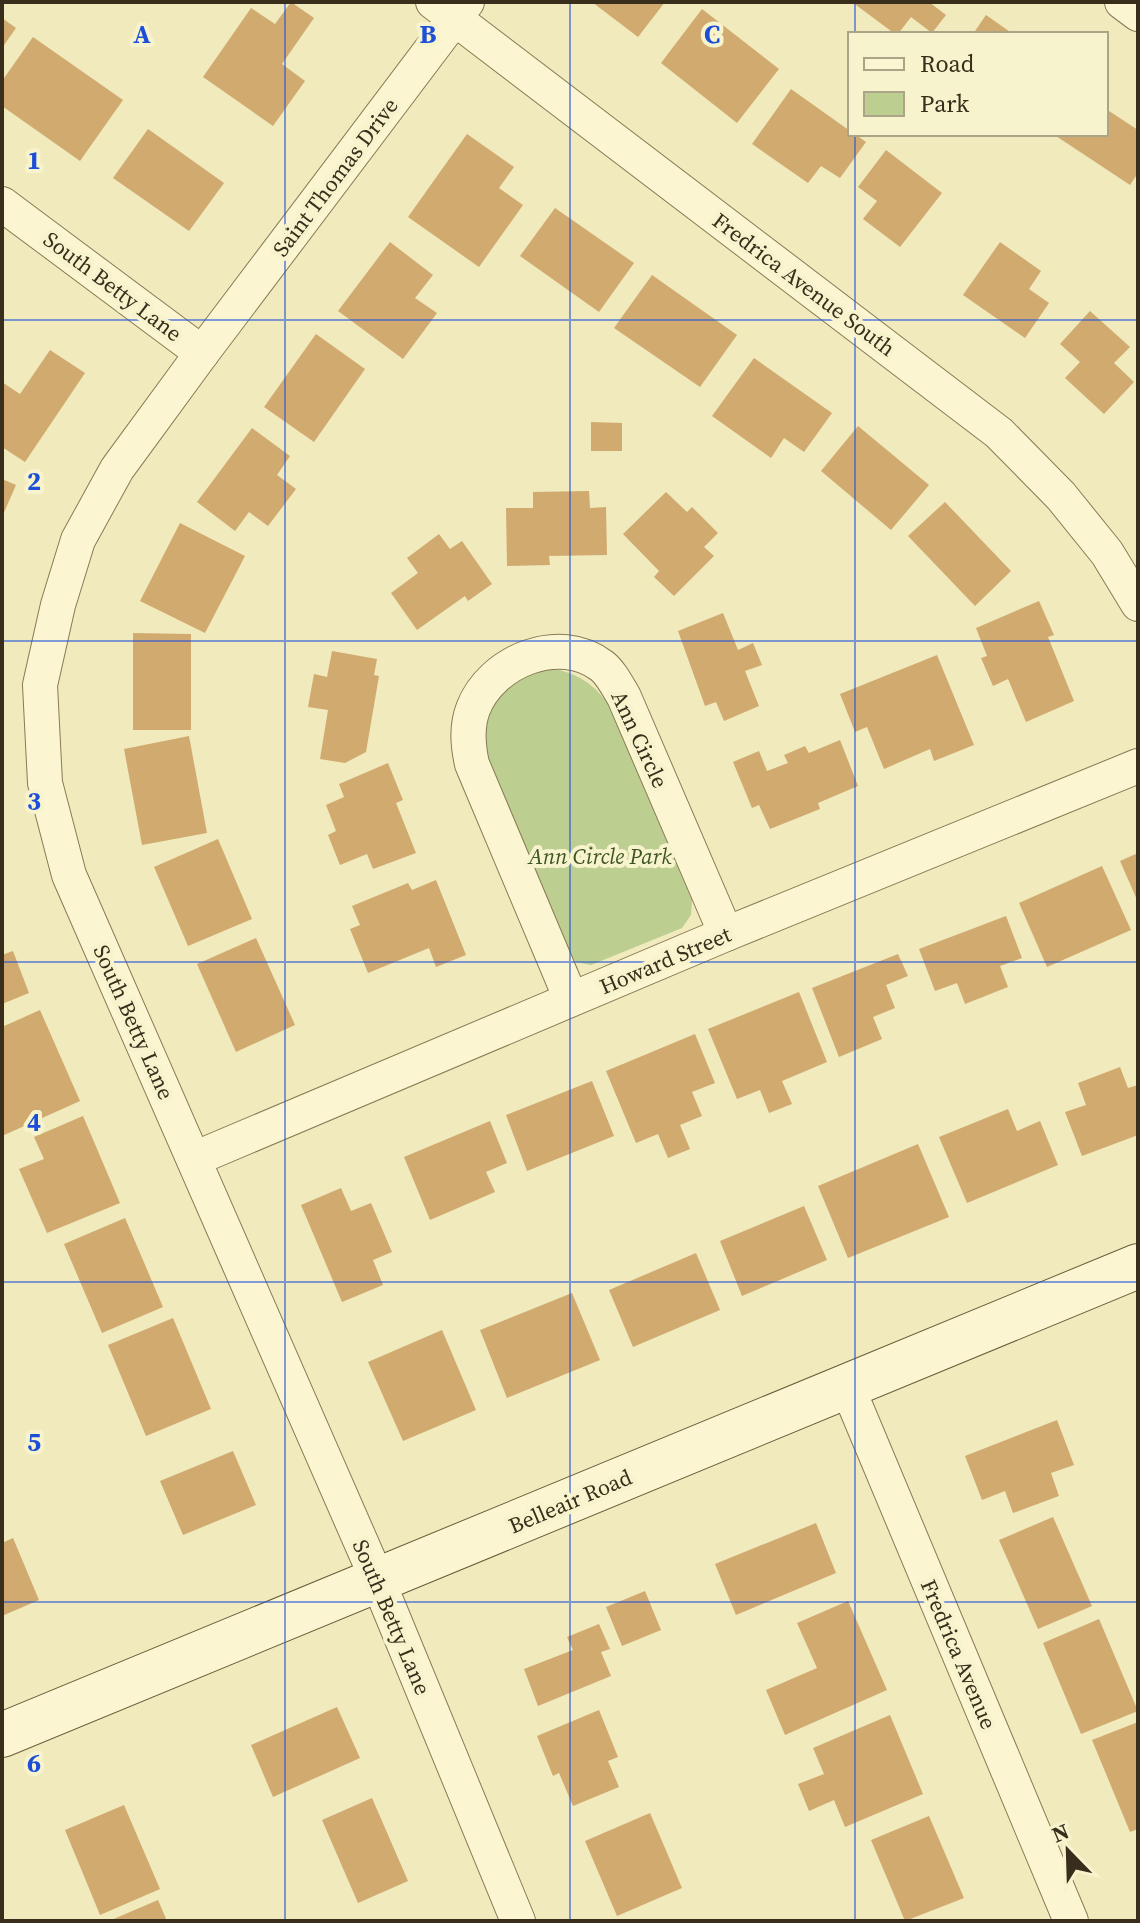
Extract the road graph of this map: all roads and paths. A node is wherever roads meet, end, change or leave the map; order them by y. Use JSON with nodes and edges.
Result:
{"nodes":[{"id":1,"x":1122,"y":2,"type":"edge"},
{"id":2,"x":452,"y":7,"type":"edge"},
{"id":3,"x":1138,"y":14,"type":"edge"},
{"id":4,"x":2,"y":204,"type":"edge"},
{"id":5,"x":202,"y":353,"type":"junction"},
{"id":6,"x":1138,"y":604,"type":"edge"},
{"id":7,"x":1138,"y":766,"type":"edge"},
{"id":8,"x":726,"y":934,"type":"junction"},
{"id":9,"x":571,"y":999,"type":"junction"},
{"id":10,"x":194,"y":1159,"type":"junction"},
{"id":11,"x":1138,"y":1266,"type":"edge"},
{"id":12,"x":847,"y":1386,"type":"junction"},
{"id":13,"x":378,"y":1581,"type":"junction"},
{"id":14,"x":2,"y":1735,"type":"edge"},
{"id":15,"x":518,"y":1921,"type":"edge"},
{"id":16,"x":1071,"y":1921,"type":"edge"}],
"edges":[{"from":1,"to":3,"type":"street"},
{"from":2,"to":5,"type":"street","name":"Saint Thomas Drive"},
{"from":2,"to":6,"type":"street","name":"Fredrica Avenue South"},
{"from":4,"to":5,"type":"street","name":"South Betty Lane"},
{"from":5,"to":10,"type":"street","name":"South Betty Lane"},
{"from":7,"to":8,"type":"street","name":"Howard Street"},
{"from":8,"to":9,"type":"street","name":"Howard Street"},
{"from":8,"to":9,"type":"street","name":"Ann Circle"},
{"from":9,"to":10,"type":"street","name":"Howard Street"},
{"from":10,"to":13,"type":"street","name":"South Betty Lane"},
{"from":11,"to":12,"type":"main road","name":"Belleair Road"},
{"from":12,"to":13,"type":"main road","name":"Belleair Road"},
{"from":12,"to":16,"type":"street","name":"Fredrica Avenue"},
{"from":13,"to":14,"type":"main road","name":"Belleair Road"},
{"from":13,"to":15,"type":"street","name":"South Betty Lane"}]}
